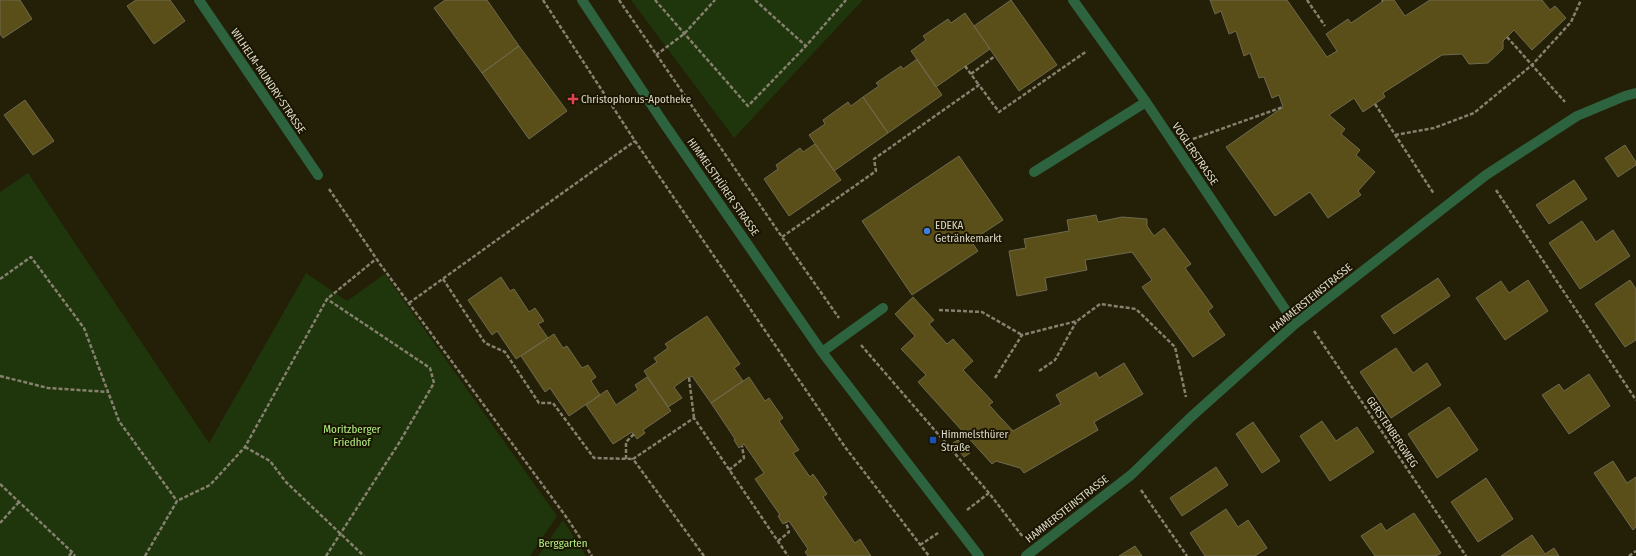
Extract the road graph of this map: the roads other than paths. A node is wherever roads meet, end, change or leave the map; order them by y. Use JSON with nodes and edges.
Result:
{"nodes":[{"id":1,"x":199,"y":0,"type":"edge"},
{"id":2,"x":582,"y":0,"type":"edge"},
{"id":3,"x":1073,"y":0,"type":"edge"},
{"id":4,"x":1636,"y":93,"type":"edge"},
{"id":5,"x":1146,"y":102,"type":"junction"},
{"id":6,"x":1034,"y":172,"type":"dead end"},
{"id":7,"x":318,"y":175,"type":"road end"},
{"id":8,"x":883,"y":308,"type":"dead end"},
{"id":9,"x":1295,"y":324,"type":"junction"},
{"id":10,"x":822,"y":352,"type":"junction"},
{"id":11,"x":1030,"y":553,"type":"edge"},
{"id":12,"x":979,"y":556,"type":"edge"}],
"edges":[{"from":1,"to":7,"type":"street","name":"WILHELM-MUNDRY-STRASSE"},
{"from":2,"to":10,"type":"street","name":"HIMMELSTHÜRER STRASSE"},
{"from":3,"to":5,"type":"street","name":"VOGLERSTRASSE"},
{"from":4,"to":9,"type":"street","name":"HAMMERSTEINSTRASSE"},
{"from":5,"to":6,"type":"street"},
{"from":5,"to":9,"type":"street","name":"VOGLERSTRASSE"},
{"from":8,"to":10,"type":"street"},
{"from":9,"to":11,"type":"street","name":"HAMMERSTEINSTRASSE"},
{"from":10,"to":12,"type":"street","name":"HIMMELSTHÜRER STRASSE"}]}
